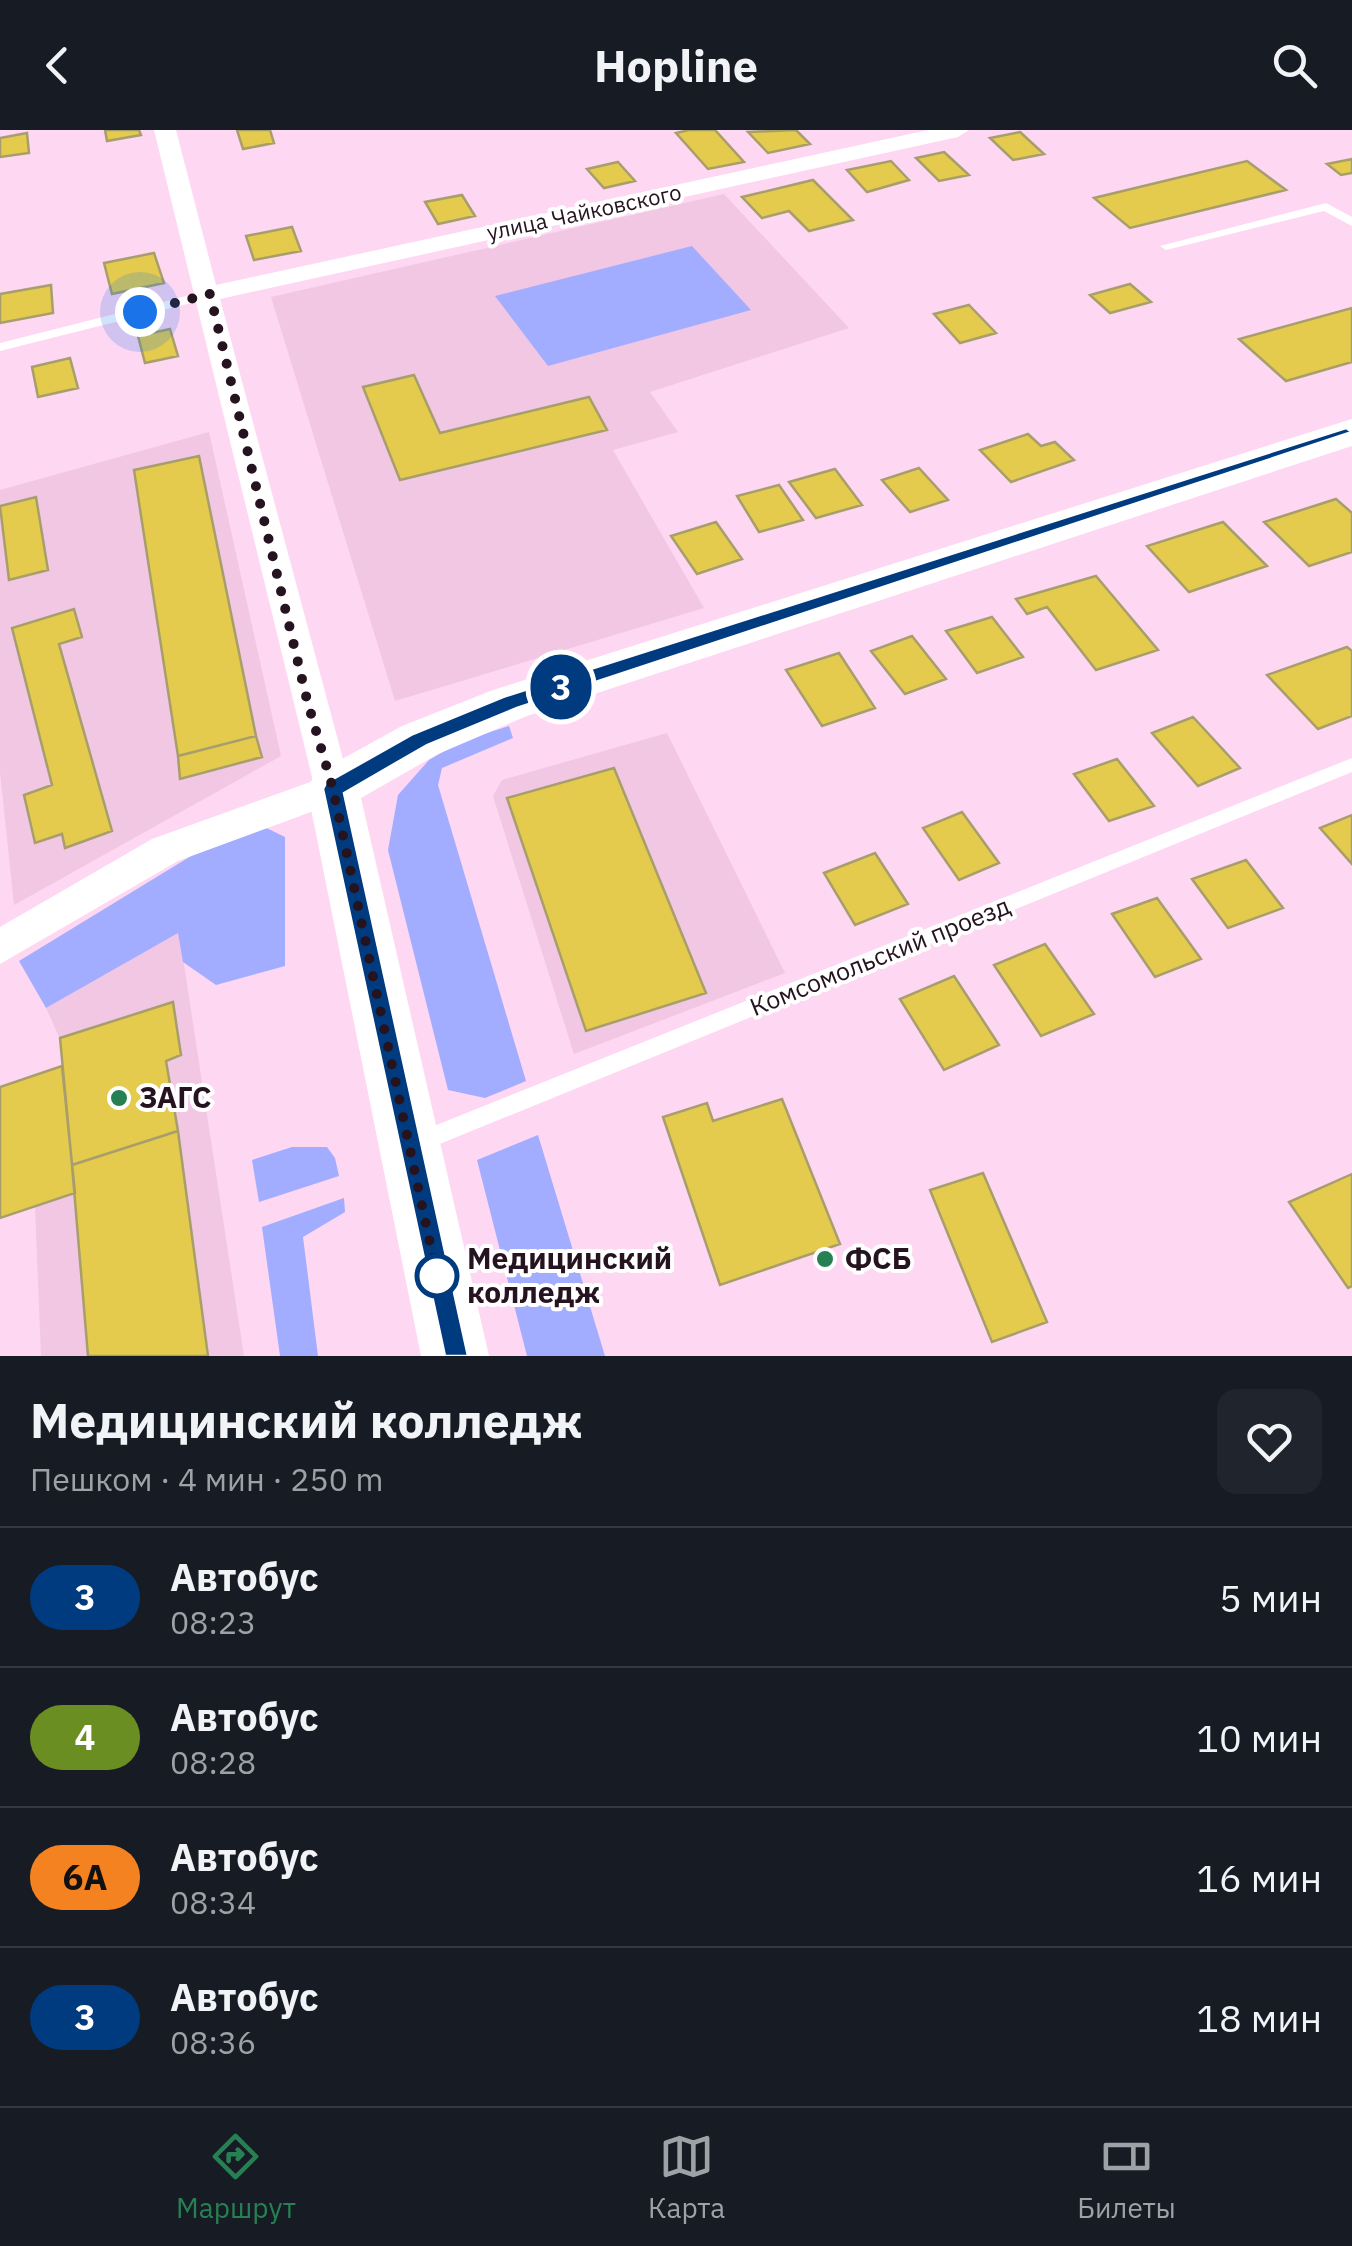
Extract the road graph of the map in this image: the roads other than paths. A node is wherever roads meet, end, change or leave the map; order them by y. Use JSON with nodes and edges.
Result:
{"nodes":[{"id":1,"x":166,"y":130,"type":"edge"},
{"id":2,"x":958,"y":130,"type":"edge"},
{"id":3,"x":1352,"y":222,"type":"edge"},
{"id":4,"x":1166,"y":246,"type":"dead end"},
{"id":5,"x":210,"y":294,"type":"junction"},
{"id":6,"x":0,"y":347,"type":"edge"},
{"id":7,"x":1352,"y":432,"type":"edge"},
{"id":8,"x":1352,"y":765,"type":"edge"},
{"id":9,"x":333,"y":789,"type":"junction"},
{"id":10,"x":0,"y":947,"type":"edge"},
{"id":11,"x":408,"y":1147,"type":"junction"},
{"id":12,"x":455,"y":1356,"type":"edge"}],
"edges":[{"from":1,"to":5,"type":"street"},
{"from":2,"to":5,"type":"street","name":"улица Чайковского"},
{"from":3,"to":4,"type":"lane"},
{"from":5,"to":6,"type":"lane"},
{"from":5,"to":9,"type":"street"},
{"from":7,"to":9,"type":"main road"},
{"from":8,"to":11,"type":"lane","name":"Комсомольский проезд"},
{"from":9,"to":10,"type":"street"},
{"from":9,"to":11,"type":"main road"},
{"from":11,"to":12,"type":"main road"}]}
